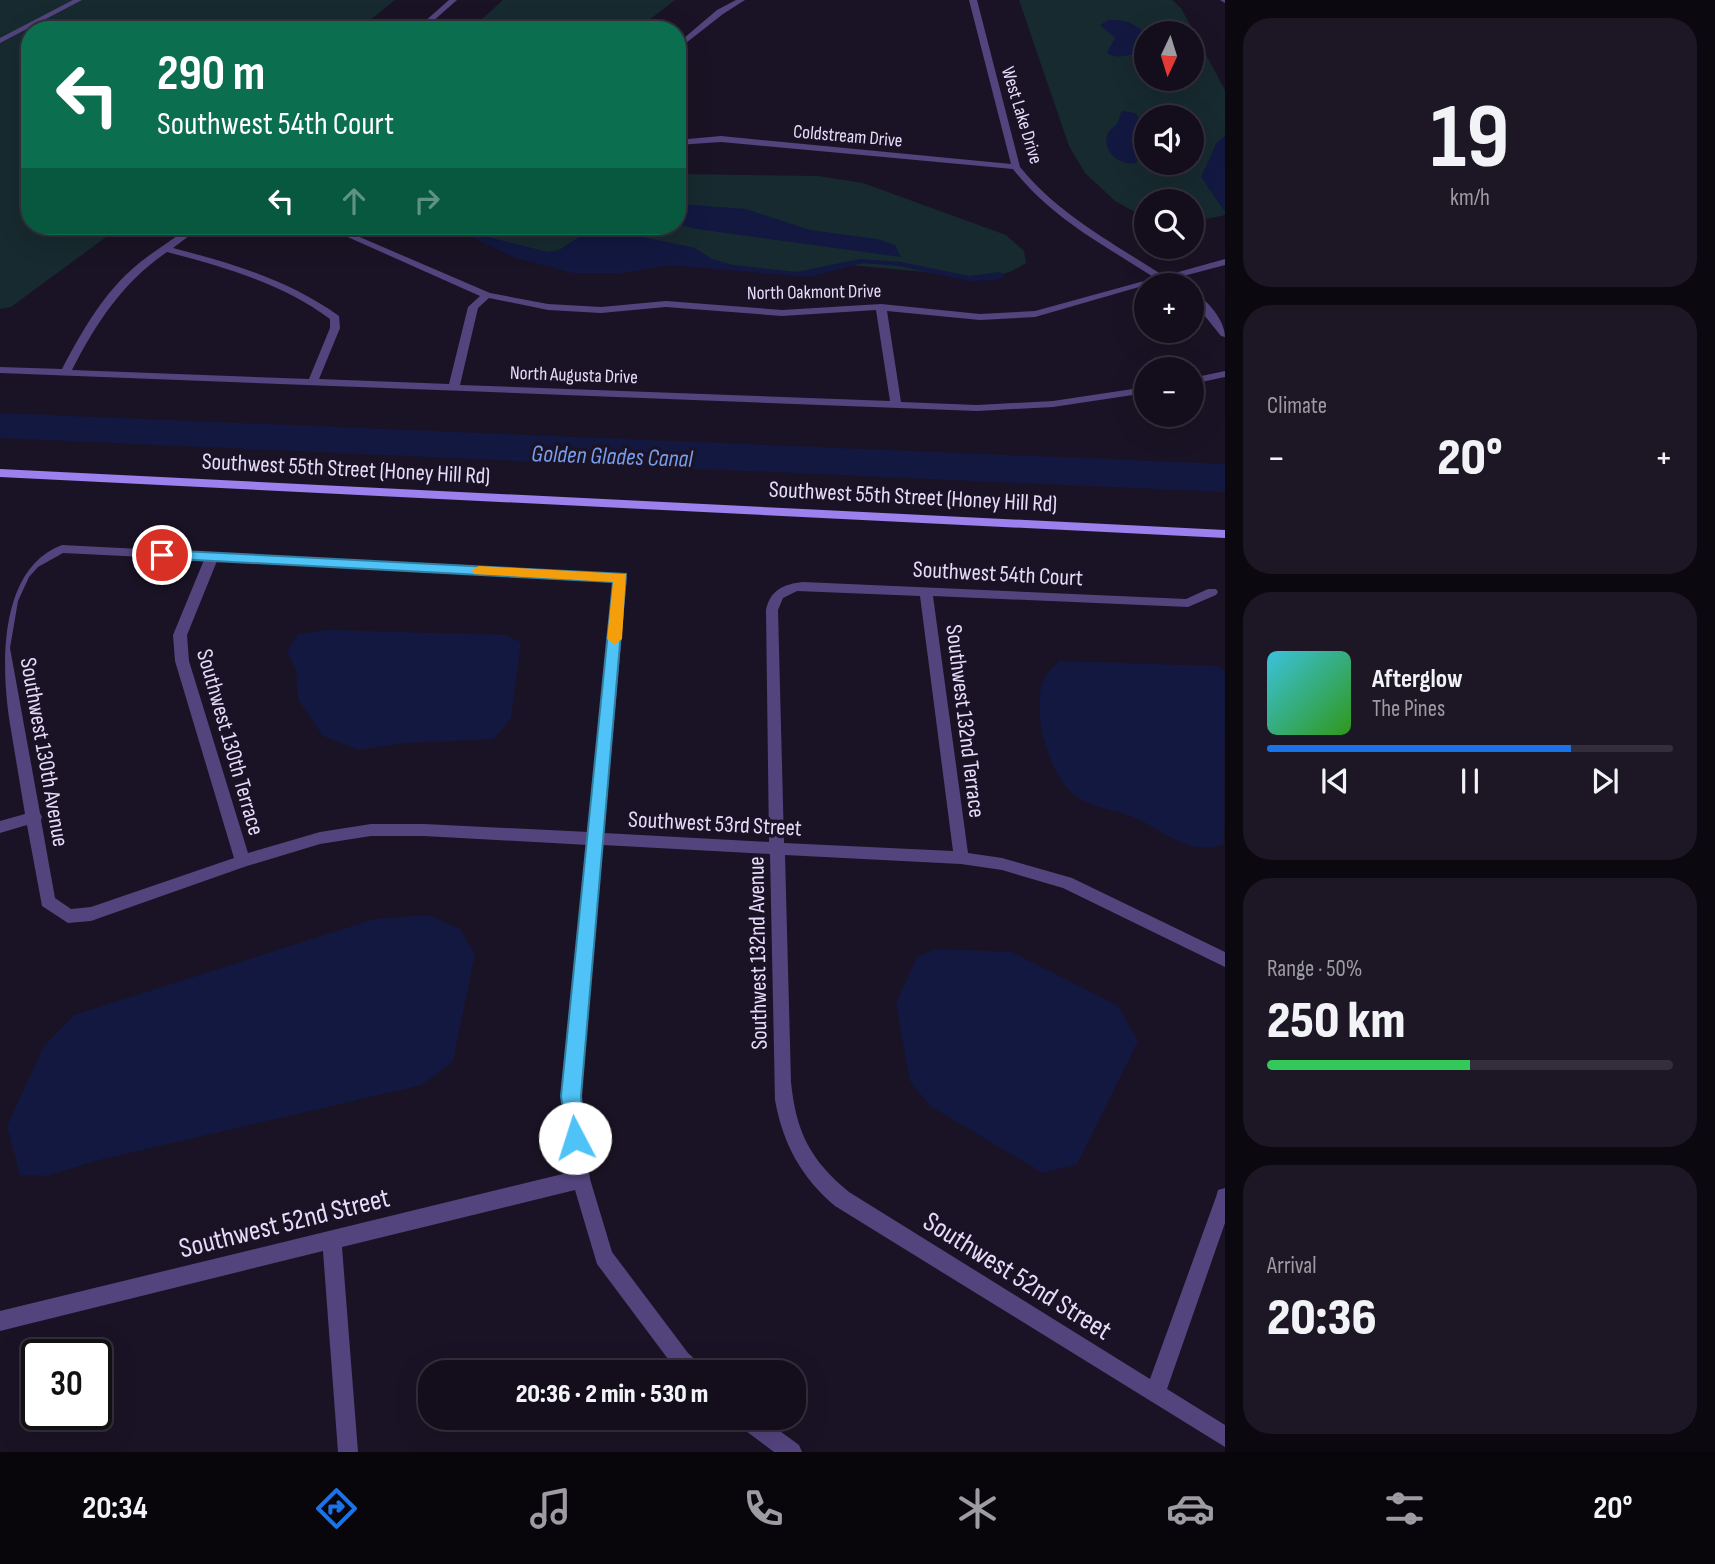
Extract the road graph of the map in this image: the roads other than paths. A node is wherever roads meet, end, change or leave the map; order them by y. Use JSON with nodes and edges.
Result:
{"nodes":[{"id":1,"x":78,"y":0,"type":"edge"},
{"id":2,"x":453,"y":0,"type":"edge"},
{"id":3,"x":741,"y":0,"type":"edge"},
{"id":4,"x":973,"y":0,"type":"edge"},
{"id":5,"x":38,"y":21,"type":"edge"},
{"id":6,"x":428,"y":21,"type":"edge"},
{"id":7,"x":21,"y":30,"type":"edge"},
{"id":8,"x":686,"y":40,"type":"edge"},
{"id":9,"x":0,"y":41,"type":"edge"},
{"id":10,"x":686,"y":135,"type":"edge"},
{"id":11,"x":721,"y":139,"type":"junction"},
{"id":12,"x":686,"y":142,"type":"edge"},
{"id":13,"x":1016,"y":167,"type":"junction"},
{"id":14,"x":185,"y":235,"type":"edge"},
{"id":15,"x":348,"y":235,"type":"edge"},
{"id":16,"x":167,"y":249,"type":"junction"},
{"id":17,"x":1225,"y":262,"type":"edge"},
{"id":18,"x":1154,"y":273,"type":"edge"},
{"id":19,"x":1185,"y":273,"type":"edge"},
{"id":20,"x":1134,"y":287,"type":"edge"},
{"id":21,"x":487,"y":295,"type":"junction"},
{"id":22,"x":1204,"y":306,"type":"edge"},
{"id":23,"x":881,"y":307,"type":"junction"},
{"id":24,"x":1225,"y":334,"type":"edge"},
{"id":25,"x":0,"y":369,"type":"edge"},
{"id":26,"x":65,"y":373,"type":"junction"},
{"id":27,"x":1225,"y":373,"type":"edge"},
{"id":28,"x":1204,"y":378,"type":"edge"},
{"id":29,"x":313,"y":382,"type":"junction"},
{"id":30,"x":454,"y":387,"type":"junction"},
{"id":31,"x":1134,"y":392,"type":"edge"},
{"id":32,"x":896,"y":405,"type":"junction"},
{"id":33,"x":0,"y":473,"type":"edge"},
{"id":34,"x":1068,"y":524,"type":"junction"},
{"id":35,"x":1225,"y":525,"type":"edge"},
{"id":36,"x":1225,"y":534,"type":"edge"},
{"id":37,"x":212,"y":557,"type":"junction"},
{"id":38,"x":926,"y":591,"type":"junction"},
{"id":39,"x":780,"y":592,"type":"joint"},
{"id":40,"x":1212,"y":592,"type":"dead end"},
{"id":41,"x":35,"y":817,"type":"junction"},
{"id":42,"x":0,"y":827,"type":"edge"},
{"id":43,"x":595,"y":839,"type":"junction"},
{"id":44,"x":778,"y":849,"type":"junction"},
{"id":45,"x":961,"y":858,"type":"junction"},
{"id":46,"x":243,"y":861,"type":"junction"},
{"id":47,"x":68,"y":916,"type":"joint"},
{"id":48,"x":1225,"y":960,"type":"edge"},
{"id":49,"x":795,"y":1146,"type":"joint"},
{"id":50,"x":581,"y":1179,"type":"junction"},
{"id":51,"x":1225,"y":1197,"type":"edge"},
{"id":52,"x":332,"y":1239,"type":"junction"},
{"id":53,"x":0,"y":1321,"type":"edge"},
{"id":54,"x":681,"y":1360,"type":"edge"},
{"id":55,"x":1155,"y":1393,"type":"junction"},
{"id":56,"x":762,"y":1430,"type":"edge"},
{"id":57,"x":1225,"y":1437,"type":"edge"},
{"id":58,"x":348,"y":1452,"type":"edge"},
{"id":59,"x":792,"y":1452,"type":"edge"}],
"edges":[{"from":1,"to":5,"type":"street"},
{"from":2,"to":6,"type":"street"},
{"from":3,"to":8,"type":"street"},
{"from":4,"to":13,"type":"street","name":"West Lake Drive"},
{"from":7,"to":9,"type":"street"},
{"from":10,"to":11,"type":"street"},
{"from":11,"to":12,"type":"street","name":"Coldstream Drive"},
{"from":11,"to":13,"type":"street","name":"Coldstream Drive"},
{"from":13,"to":18,"type":"street","name":"West Lake Drive"},
{"from":14,"to":16,"type":"street"},
{"from":15,"to":21,"type":"street","name":"North Oakmont Drive"},
{"from":16,"to":26,"type":"street"},
{"from":16,"to":29,"type":"street"},
{"from":17,"to":19,"type":"street","name":"North Oakmont Drive"},
{"from":20,"to":23,"type":"street","name":"North Oakmont Drive"},
{"from":21,"to":23,"type":"street","name":"North Oakmont Drive"},
{"from":21,"to":30,"type":"street"},
{"from":22,"to":24,"type":"street"},
{"from":23,"to":32,"type":"street"},
{"from":25,"to":26,"type":"street","name":"North Augusta Drive"},
{"from":26,"to":29,"type":"street","name":"North Augusta Drive"},
{"from":27,"to":28,"type":"street"},
{"from":29,"to":30,"type":"street","name":"North Augusta Drive"},
{"from":30,"to":32,"type":"street","name":"North Augusta Drive"},
{"from":31,"to":32,"type":"street","name":"North Augusta Drive"},
{"from":33,"to":34,"type":"street","name":"Southwest 55th Street (Honey Hill Rd)"},
{"from":34,"to":35,"type":"street","name":"Southwest 55th Street (Honey Hill Rd)"},
{"from":34,"to":36,"type":"street","name":"Southwest 55th Street (Honey Hill Rd)"},
{"from":37,"to":41,"type":"street","name":"Southwest 130th Avenue"},
{"from":37,"to":43,"type":"street"},
{"from":37,"to":46,"type":"street","name":"Southwest 130th Terrace"},
{"from":38,"to":39,"type":"street","name":"Southwest 54th Court"},
{"from":38,"to":40,"type":"street","name":"Southwest 54th Court"},
{"from":38,"to":45,"type":"street","name":"Southwest 132nd Terrace"},
{"from":39,"to":44,"type":"street","name":"Southwest 132nd Avenue"},
{"from":41,"to":42,"type":"street"},
{"from":41,"to":47,"type":"street","name":"Southwest 130th Avenue"},
{"from":43,"to":44,"type":"street","name":"Southwest 53rd Street"},
{"from":43,"to":46,"type":"street","name":"Southwest 53rd Street"},
{"from":43,"to":50,"type":"street"},
{"from":44,"to":45,"type":"street","name":"Southwest 53rd Street"},
{"from":44,"to":49,"type":"street","name":"Southwest 132nd Avenue"},
{"from":45,"to":48,"type":"street","name":"Southwest 53rd Street"},
{"from":46,"to":47,"type":"street","name":"Southwest 53rd Street"},
{"from":49,"to":55,"type":"street","name":"Southwest 52nd Street"},
{"from":50,"to":52,"type":"street","name":"Southwest 52nd Street"},
{"from":50,"to":54,"type":"street"},
{"from":51,"to":55,"type":"street"},
{"from":52,"to":53,"type":"street","name":"Southwest 52nd Street"},
{"from":52,"to":58,"type":"street"},
{"from":55,"to":57,"type":"street","name":"Southwest 52nd Street"},
{"from":56,"to":59,"type":"street"}]}
